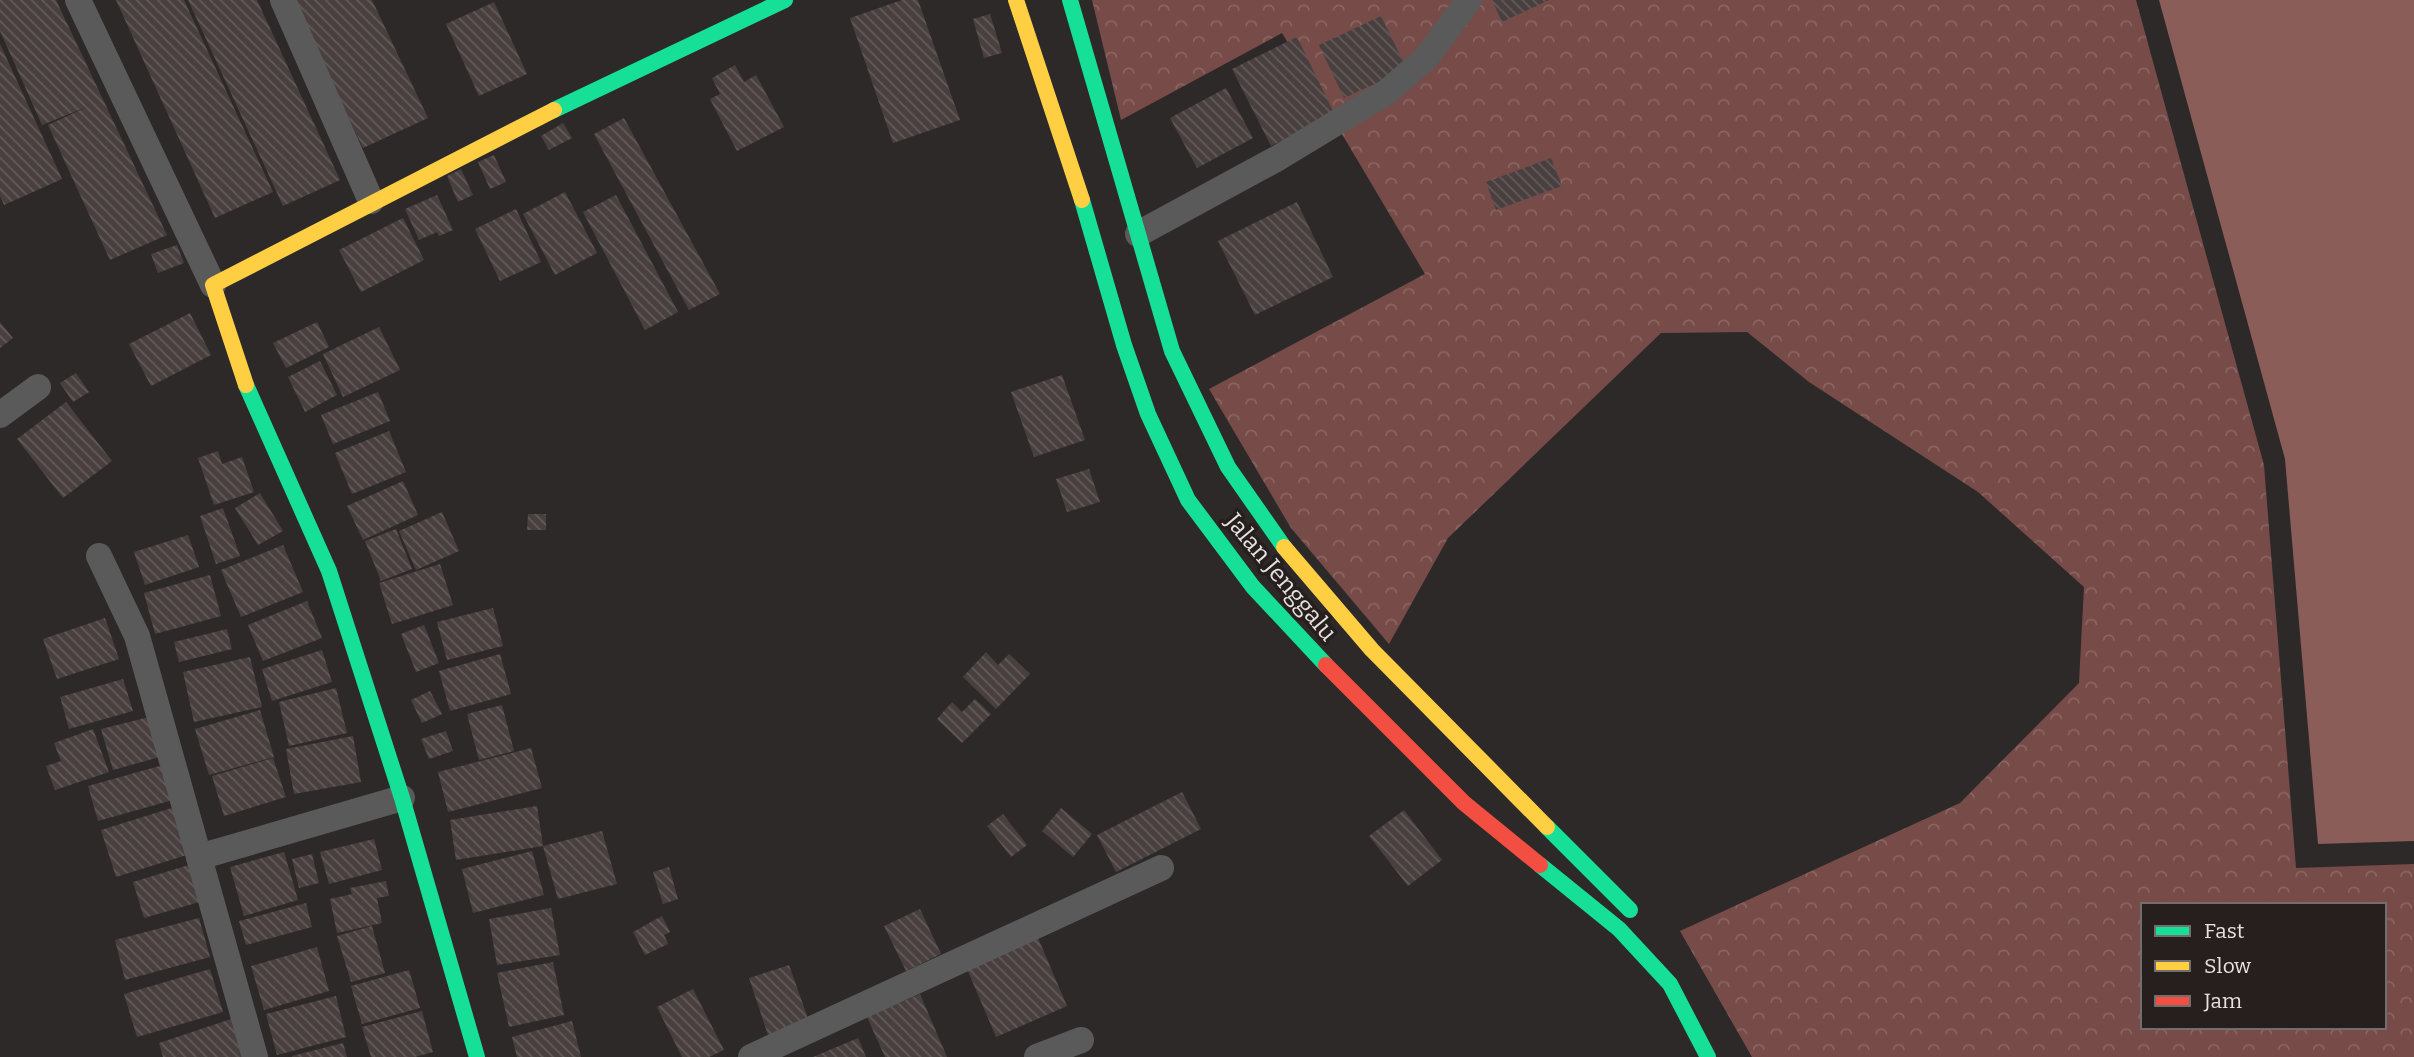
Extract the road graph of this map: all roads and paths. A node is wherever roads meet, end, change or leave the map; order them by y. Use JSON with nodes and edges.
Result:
{"nodes":[{"id":1,"x":78,"y":0,"type":"edge"},
{"id":2,"x":283,"y":0,"type":"edge"},
{"id":3,"x":785,"y":0,"type":"edge"},
{"id":4,"x":1016,"y":0,"type":"edge"},
{"id":5,"x":1070,"y":0,"type":"edge"},
{"id":6,"x":1469,"y":0,"type":"edge"},
{"id":7,"x":371,"y":201,"type":"junction"},
{"id":8,"x":1138,"y":234,"type":"junction"},
{"id":9,"x":212,"y":285,"type":"junction"},
{"id":10,"x":38,"y":387,"type":"dead end"},
{"id":11,"x":0,"y":415,"type":"edge"},
{"id":12,"x":99,"y":556,"type":"dead end"},
{"id":13,"x":402,"y":798,"type":"junction"},
{"id":14,"x":198,"y":857,"type":"junction"},
{"id":15,"x":1161,"y":868,"type":"dead end"},
{"id":16,"x":1645,"y":927,"type":"dead end"},
{"id":17,"x":1082,"y":1040,"type":"dead end"},
{"id":18,"x":255,"y":1057,"type":"edge"},
{"id":19,"x":477,"y":1057,"type":"edge"},
{"id":20,"x":751,"y":1057,"type":"edge"},
{"id":21,"x":1037,"y":1057,"type":"edge"},
{"id":22,"x":1708,"y":1057,"type":"edge"}],
"edges":[{"from":1,"to":9,"type":"street"},
{"from":2,"to":7,"type":"street"},
{"from":3,"to":7,"type":"main road"},
{"from":4,"to":22,"type":"main road","name":"Jalan Jenggalu"},
{"from":5,"to":8,"type":"main road","name":"Jalan Jenggalu"},
{"from":6,"to":8,"type":"street"},
{"from":7,"to":9,"type":"main road"},
{"from":8,"to":16,"type":"main road","name":"Jalan Jenggalu"},
{"from":9,"to":13,"type":"main road"},
{"from":10,"to":11,"type":"street"},
{"from":12,"to":14,"type":"street"},
{"from":13,"to":14,"type":"street"},
{"from":13,"to":19,"type":"main road"},
{"from":14,"to":18,"type":"street"},
{"from":15,"to":20,"type":"street"},
{"from":17,"to":21,"type":"street"}]}
